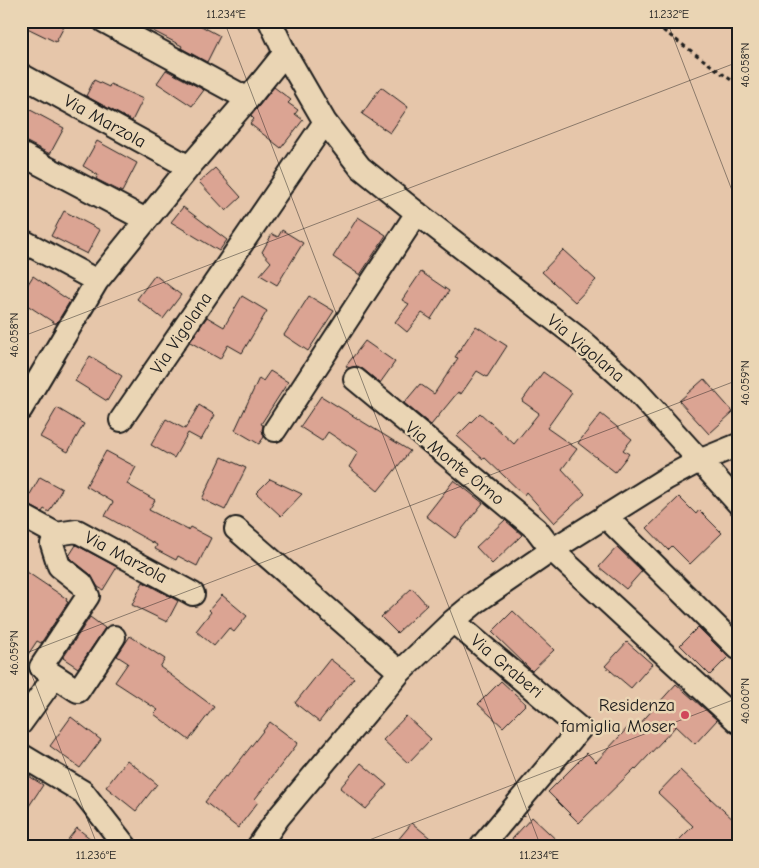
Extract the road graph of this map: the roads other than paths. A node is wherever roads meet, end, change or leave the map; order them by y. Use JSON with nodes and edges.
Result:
{"nodes":[{"id":1,"x":104,"y":21,"type":"edge"},
{"id":2,"x":270,"y":21,"type":"edge"},
{"id":3,"x":286,"y":53,"type":"junction"},
{"id":4,"x":21,"y":75,"type":"edge"},
{"id":5,"x":248,"y":99,"type":"junction"},
{"id":6,"x":325,"y":122,"type":"junction"},
{"id":7,"x":21,"y":154,"type":"edge"},
{"id":8,"x":189,"y":167,"type":"junction"},
{"id":9,"x":416,"y":213,"type":"junction"},
{"id":10,"x":146,"y":220,"type":"junction"},
{"id":11,"x":21,"y":240,"type":"edge"},
{"id":12,"x":97,"y":281,"type":"junction"},
{"id":13,"x":354,"y":380,"type":"dead end"},
{"id":14,"x":21,"y":409,"type":"edge"},
{"id":15,"x":121,"y":420,"type":"dead end"},
{"id":16,"x":275,"y":430,"type":"dead end"},
{"id":17,"x":738,"y":445,"type":"edge"},
{"id":18,"x":699,"y":461,"type":"junction"},
{"id":19,"x":738,"y":503,"type":"edge"},
{"id":20,"x":21,"y":515,"type":"edge"},
{"id":21,"x":605,"y":516,"type":"junction"},
{"id":22,"x":236,"y":529,"type":"dead end"},
{"id":23,"x":56,"y":534,"type":"junction"},
{"id":24,"x":552,"y":550,"type":"junction"},
{"id":25,"x":193,"y":594,"type":"dead end"},
{"id":26,"x":453,"y":621,"type":"junction"},
{"id":27,"x":114,"y":637,"type":"dead end"},
{"id":28,"x":738,"y":648,"type":"edge"},
{"id":29,"x":400,"y":672,"type":"junction"},
{"id":30,"x":55,"y":676,"type":"junction"},
{"id":31,"x":738,"y":722,"type":"edge"},
{"id":32,"x":21,"y":723,"type":"edge"},
{"id":33,"x":21,"y":755,"type":"edge"},
{"id":34,"x":126,"y":847,"type":"edge"},
{"id":35,"x":258,"y":847,"type":"edge"},
{"id":36,"x":481,"y":847,"type":"edge"}],
"edges":[{"from":1,"to":5,"type":"street"},
{"from":2,"to":3,"type":"street","name":"Via Vigolana"},
{"from":3,"to":5,"type":"street"},
{"from":3,"to":6,"type":"street","name":"Via Vigolana"},
{"from":4,"to":8,"type":"street","name":"Via Marzola"},
{"from":5,"to":8,"type":"street"},
{"from":6,"to":9,"type":"street","name":"Via Vigolana"},
{"from":6,"to":15,"type":"street","name":"Via Vigolana"},
{"from":7,"to":10,"type":"street"},
{"from":8,"to":10,"type":"street"},
{"from":9,"to":16,"type":"street"},
{"from":9,"to":18,"type":"street","name":"Via Vigolana"},
{"from":10,"to":12,"type":"street"},
{"from":11,"to":12,"type":"street"},
{"from":12,"to":14,"type":"street"},
{"from":13,"to":24,"type":"street","name":"Via Monte Orno"},
{"from":17,"to":18,"type":"street","name":"Via Graberi"},
{"from":18,"to":19,"type":"street","name":"Via Vigolana"},
{"from":18,"to":21,"type":"street","name":"Via Graberi"},
{"from":20,"to":23,"type":"street"},
{"from":21,"to":24,"type":"street","name":"Via Graberi"},
{"from":21,"to":28,"type":"street"},
{"from":22,"to":29,"type":"street"},
{"from":23,"to":25,"type":"street","name":"Via Marzola"},
{"from":23,"to":30,"type":"street"},
{"from":24,"to":26,"type":"street","name":"Via Graberi"},
{"from":24,"to":31,"type":"street","name":"Via Monte Orno"},
{"from":26,"to":29,"type":"street","name":"Via Graberi"},
{"from":26,"to":36,"type":"street","name":"Via Graberi"},
{"from":27,"to":30,"type":"street"},
{"from":29,"to":35,"type":"street","name":"Via Graberi"},
{"from":30,"to":32,"type":"street"},
{"from":33,"to":34,"type":"street"}]}
